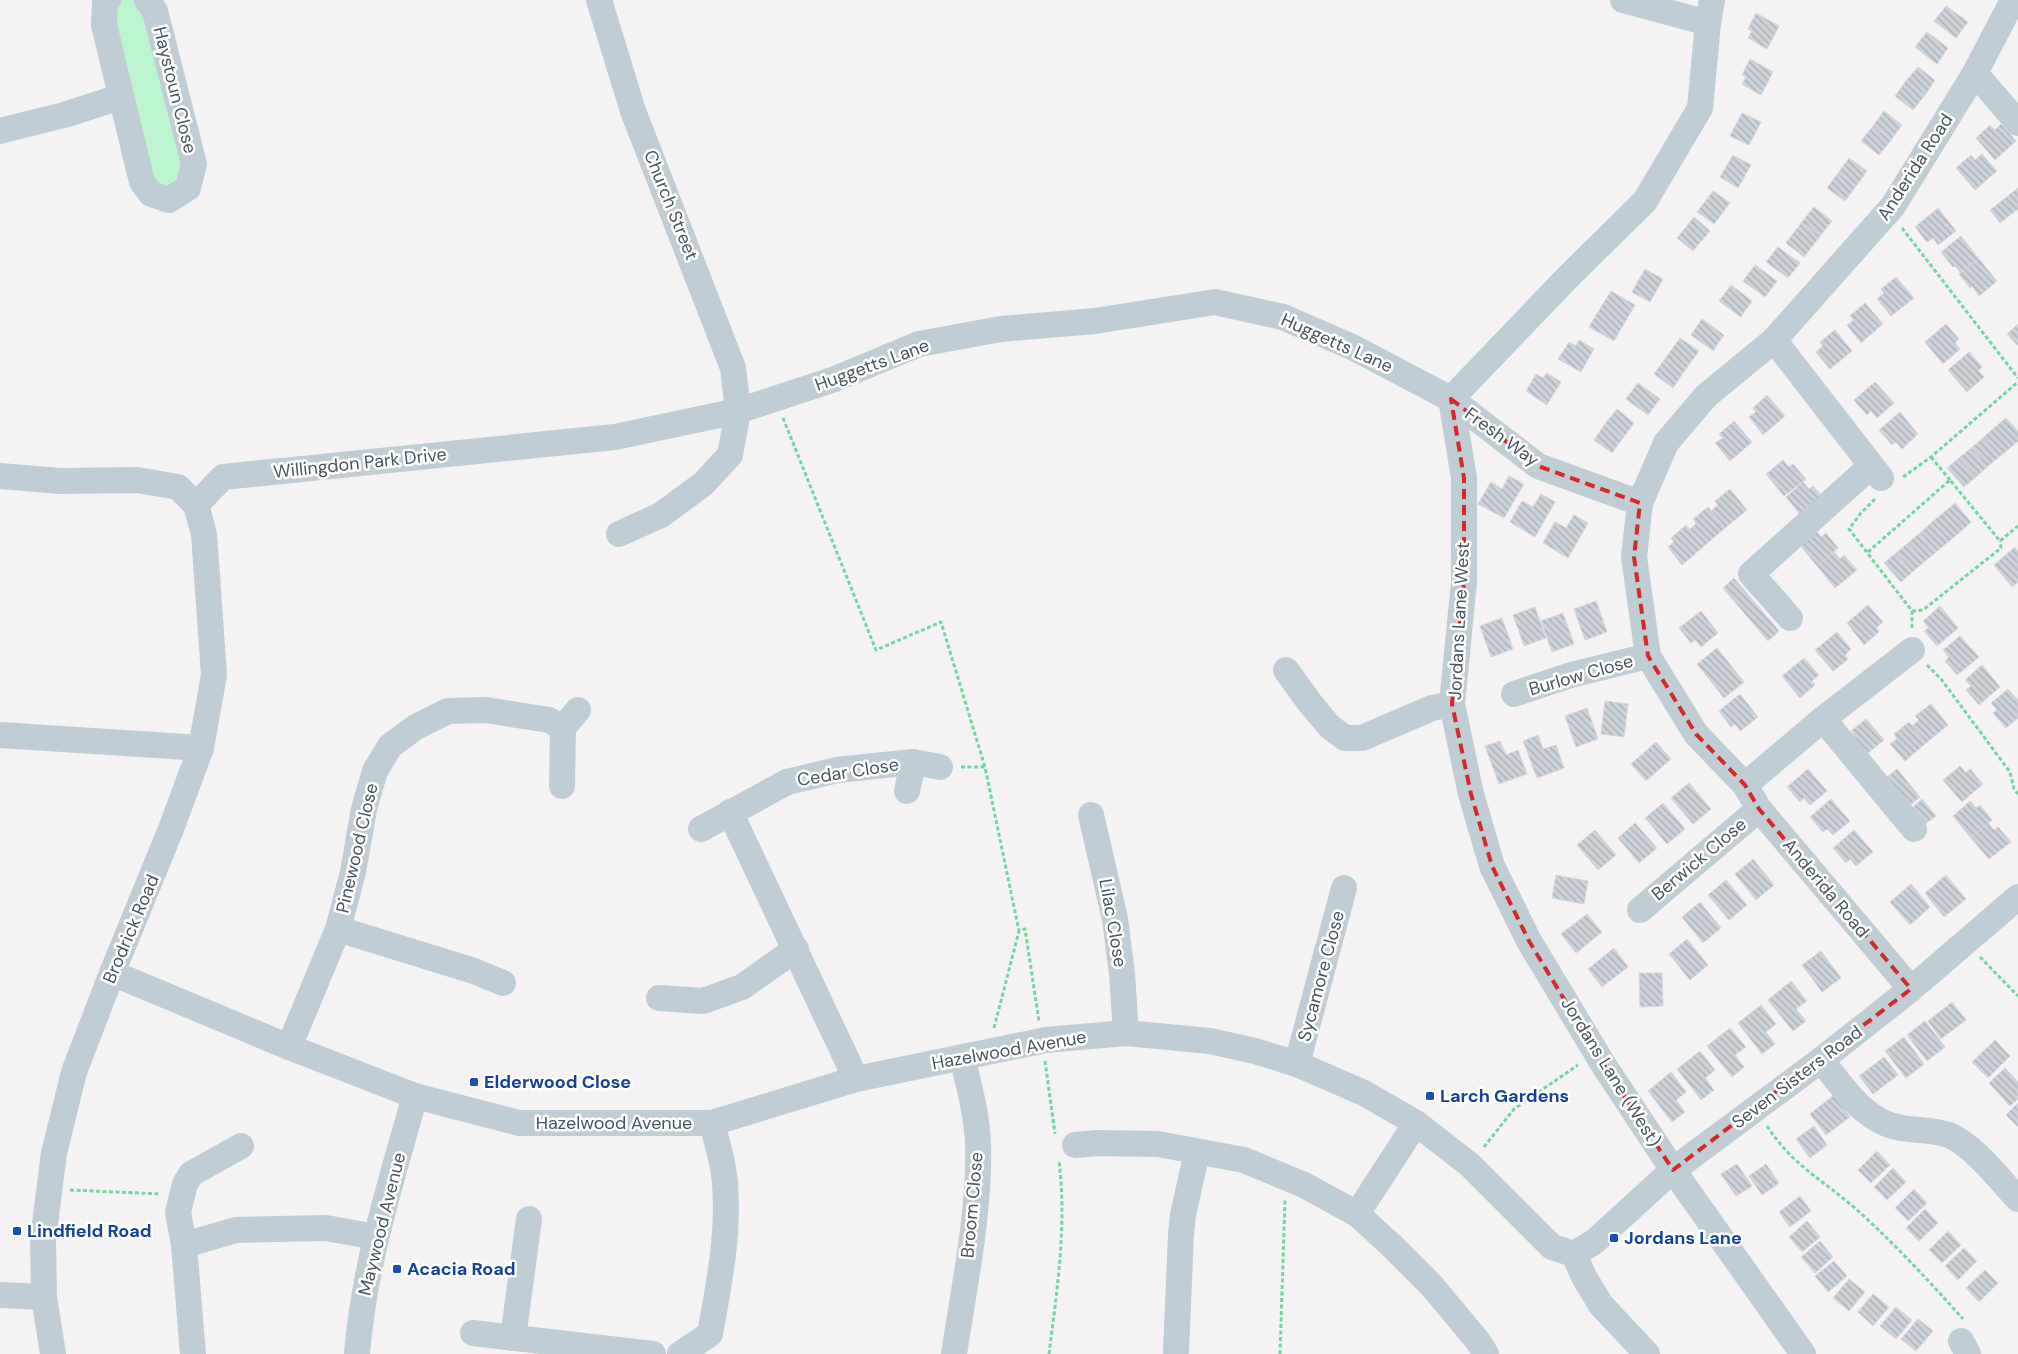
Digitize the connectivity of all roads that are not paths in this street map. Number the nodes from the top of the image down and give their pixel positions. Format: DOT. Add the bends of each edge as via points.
graph roads {
  1 [pos="108,0"];
  2 [pos="147,0"];
  3 [pos="600,0"];
  4 [pos="1623,0"];
  5 [pos="2013,0"];
  6 [pos="1710,11"];
  7 [pos="1975,73"];
  8 [pos="120,97"];
  9 [pos="2018,123"];
  10 [pos="0,131"];
  11 [pos="1774,340"];
  12 [pos="1451,399"];
  13 [pos="738,411"];
  14 [pos="0,476"];
  15 [pos="1640,503"];
  16 [pos="196,506"];
  17 [pos="619,534"];
  18 [pos="1790,618"];
  19 [pos="1912,650"];
  20 [pos="1648,656"];
  21 [pos="1286,670"];
  22 [pos="1514,694"];
  23 [pos="1452,704"];
  24 [pos="1823,719"];
  25 [pos="0,735"];
  26 [pos="201,748"];
  27 [pos="913,762"];
  28 [pos="940,767"];
  29 [pos="1745,785"];
  30 [pos="562,786"];
  31 [pos="907,791"];
  32 [pos="1759,809"];
  33 [pos="730,812"];
  34 [pos="1091,815"];
  35 [pos="701,829"];
  36 [pos="1914,829"];
  37 [pos="1344,888"];
  38 [pos="2018,897"];
  39 [pos="1640,910"];
  40 [pos="338,929"];
  41 [pos="796,949"];
  42 [pos="112,973"];
  43 [pos="1549,974"];
  44 [pos="503,983"];
  45 [pos="1911,989"];
  46 [pos="659,998"];
  47 [pos="1126,1033"];
  48 [pos="289,1047"];
  49 [pos="962,1057"];
  50 [pos="1821,1060"];
  51 [pos="1297,1064"];
  52 [pos="856,1079"];
  53 [pos="415,1096"];
  54 [pos="712,1123"];
  55 [pos="1416,1123"];
  56 [pos="240,1146"];
  57 [pos="1063,1147"];
  58 [pos="1197,1152"];
  59 [pos="1673,1170"];
  60 [pos="2018,1199"];
  61 [pos="1357,1214"];
  62 [pos="529,1220"];
  63 [pos="376,1237"];
  64 [pos="184,1245"];
  65 [pos="1574,1254"];
  66 [pos="0,1295"];
  67 [pos="44,1297"];
  68 [pos="473,1333"];
  69 [pos="513,1338"];
  70 [pos="1474,1349"];
  71 [pos="1176,1351"];
  72 [pos="54,1354"];
  73 [pos="193,1354"];
  74 [pos="356,1354"];
  75 [pos="653,1354"];
  76 [pos="680,1354"];
  77 [pos="954,1354"];
  78 [pos="1647,1354"];
  79 [pos="1803,1354"];
  1 -- 8 [label="street, Haystoun Close" via="105,2 104,25"];
  2 -- 8 [label="street, Haystoun Close" via="155,11 194,164 188,188 169,200 151,194 142,182"];
  3 -- 13 [label="street, Church Street" via="633,111 733,368"];
  4 -- 6 [label="street"];
  5 -- 7 [label="street, Anderida Road"];
  6 -- 12 [label="street" via="1700,108 1645,201"];
  7 -- 9 [label="street"];
  7 -- 11 [label="street, Anderida Road" via="1894,206"];
  8 -- 10 [label="street"];
  11 -- 15 [label="street, Anderida Road" via="1706,396 1666,443"];
  11 -- 18 [label="street" via="1882,480 1751,574"];
  12 -- 13 [label="street, Huggetts Lane" via="1352,347 1284,317 1215,302 1095,321 1001,329 919,344 835,379"];
  12 -- 15 [label="street, Fresh Way" via="1538,466"];
  12 -- 23 [label="street, Jordans Lane West" via="1464,478 1464,582"];
  13 -- 16 [label="street, Willingdon Park Drive" via="615,438 223,477"];
  13 -- 17 [label="street, Church Street" via="730,454 703,484 661,515"];
  14 -- 16 [label="street" via="60,481 137,480 178,487"];
  15 -- 20 [label="street, Anderida Road" via="1634,557"];
  16 -- 26 [label="street, Brodrick Road" via="204,534 214,675"];
  19 -- 24 [label="street"];
  20 -- 22 [label="street, Burlow Close" via="1571,675"];
  20 -- 29 [label="street, Anderida Road" via="1696,734"];
  21 -- 23 [label="street" via="1330,727 1345,738 1362,738 1432,708"];
  23 -- 43 [label="street, Jordans Lane West" via="1471,794 1492,866"];
  24 -- 29 [label="street"];
  24 -- 36 [label="street"];
  25 -- 26 [label="street"];
  26 -- 42 [label="street, Brodrick Road"];
  27 -- 28 [label="street, Cedar Close"];
  27 -- 31 [label="street, Cedar Close"];
  27 -- 33 [label="street, Cedar Close" via="838,770 787,782"];
  29 -- 32 [label="street, Anderida Road"];
  30 -- 40 [label="street, Pinewood Close" via="570,719 549,720 486,710 448,711 416,727 390,746 375,771 364,809 354,872"];
  32 -- 39 [label="street, Berwick Close"];
  32 -- 45 [label="street, Anderida Road"];
  33 -- 35 [label="street, Cedar Close"];
  33 -- 41 [label="street"];
  34 -- 47 [label="street, Lilac Close" via="1114,919"];
  37 -- 51 [label="street, Sycamore Close"];
  38 -- 45 [label="street, Seven Sisters Road"];
  40 -- 44 [label="street, Pinewood Close" via="479,962"];
  40 -- 48 [label="street, Pinewood Close"];
  41 -- 46 [label="street" via="742,987 704,1001"];
  41 -- 52 [label="street"];
  42 -- 48 [label="street, Hazelwood Avenue"];
  42 -- 67 [label="street, Brodrick Road" via="74,1072 54,1153 43,1238"];
  43 -- 59 [label="street, Jordans Lane (West)" via="1596,1053"];
  45 -- 50 [label="street, Seven Sisters Road"];
  47 -- 49 [label="street, Hazelwood Avenue" via="1042,1040"];
  47 -- 51 [label="street, Hazelwood Avenue" via="1210,1041"];
  48 -- 53 [label="street, Hazelwood Avenue"];
  49 -- 52 [label="street, Hazelwood Avenue"];
  49 -- 77 [label="street, Broom Close" via="972,1094 978,1143 973,1216"];
  50 -- 59 [label="street, Seven Sisters Road"];
  50 -- 60 [label="street" via="1860,1108 1886,1124 1951,1136 1970,1149"];
  51 -- 55 [label="street, Hazelwood Avenue" via="1364,1094"];
  52 -- 54 [label="street, Hazelwood Avenue"];
  53 -- 54 [label="street, Hazelwood Avenue" via="518,1123"];
  53 -- 63 [label="street, Maywood Avenue"];
  54 -- 76 [label="street" via="725,1182 726,1232 719,1286 710,1334"];
  55 -- 61 [label="street"];
  55 -- 65 [label="street, Hazelwood Avenue" via="1470,1165 1552,1247"];
  56 -- 64 [label="street" via="191,1174 185,1184 178,1212"];
  57 -- 58 [label="street" via="1097,1143 1158,1144"];
  58 -- 61 [label="street" via="1244,1160 1286,1177"];
  58 -- 71 [label="street" via="1183,1215"];
  59 -- 65 [label="street, Seven Sisters Road" via="1594,1242"];
  59 -- 79 [label="street, Jordans Lane (West)"];
  61 -- 70 [label="street" via="1432,1286"];
  62 -- 69 [label="street"];
  63 -- 64 [label="street" via="326,1228 236,1230"];
  63 -- 74 [label="street, Maywood Avenue" via="360,1315"];
  64 -- 73 [label="street"];
  65 -- 78 [label="street" via="1601,1305"];
  66 -- 67 [label="street"];
  67 -- 72 [label="street, Brodrick Road"];
  68 -- 69 [label="street"];
  69 -- 75 [label="street"];
}
